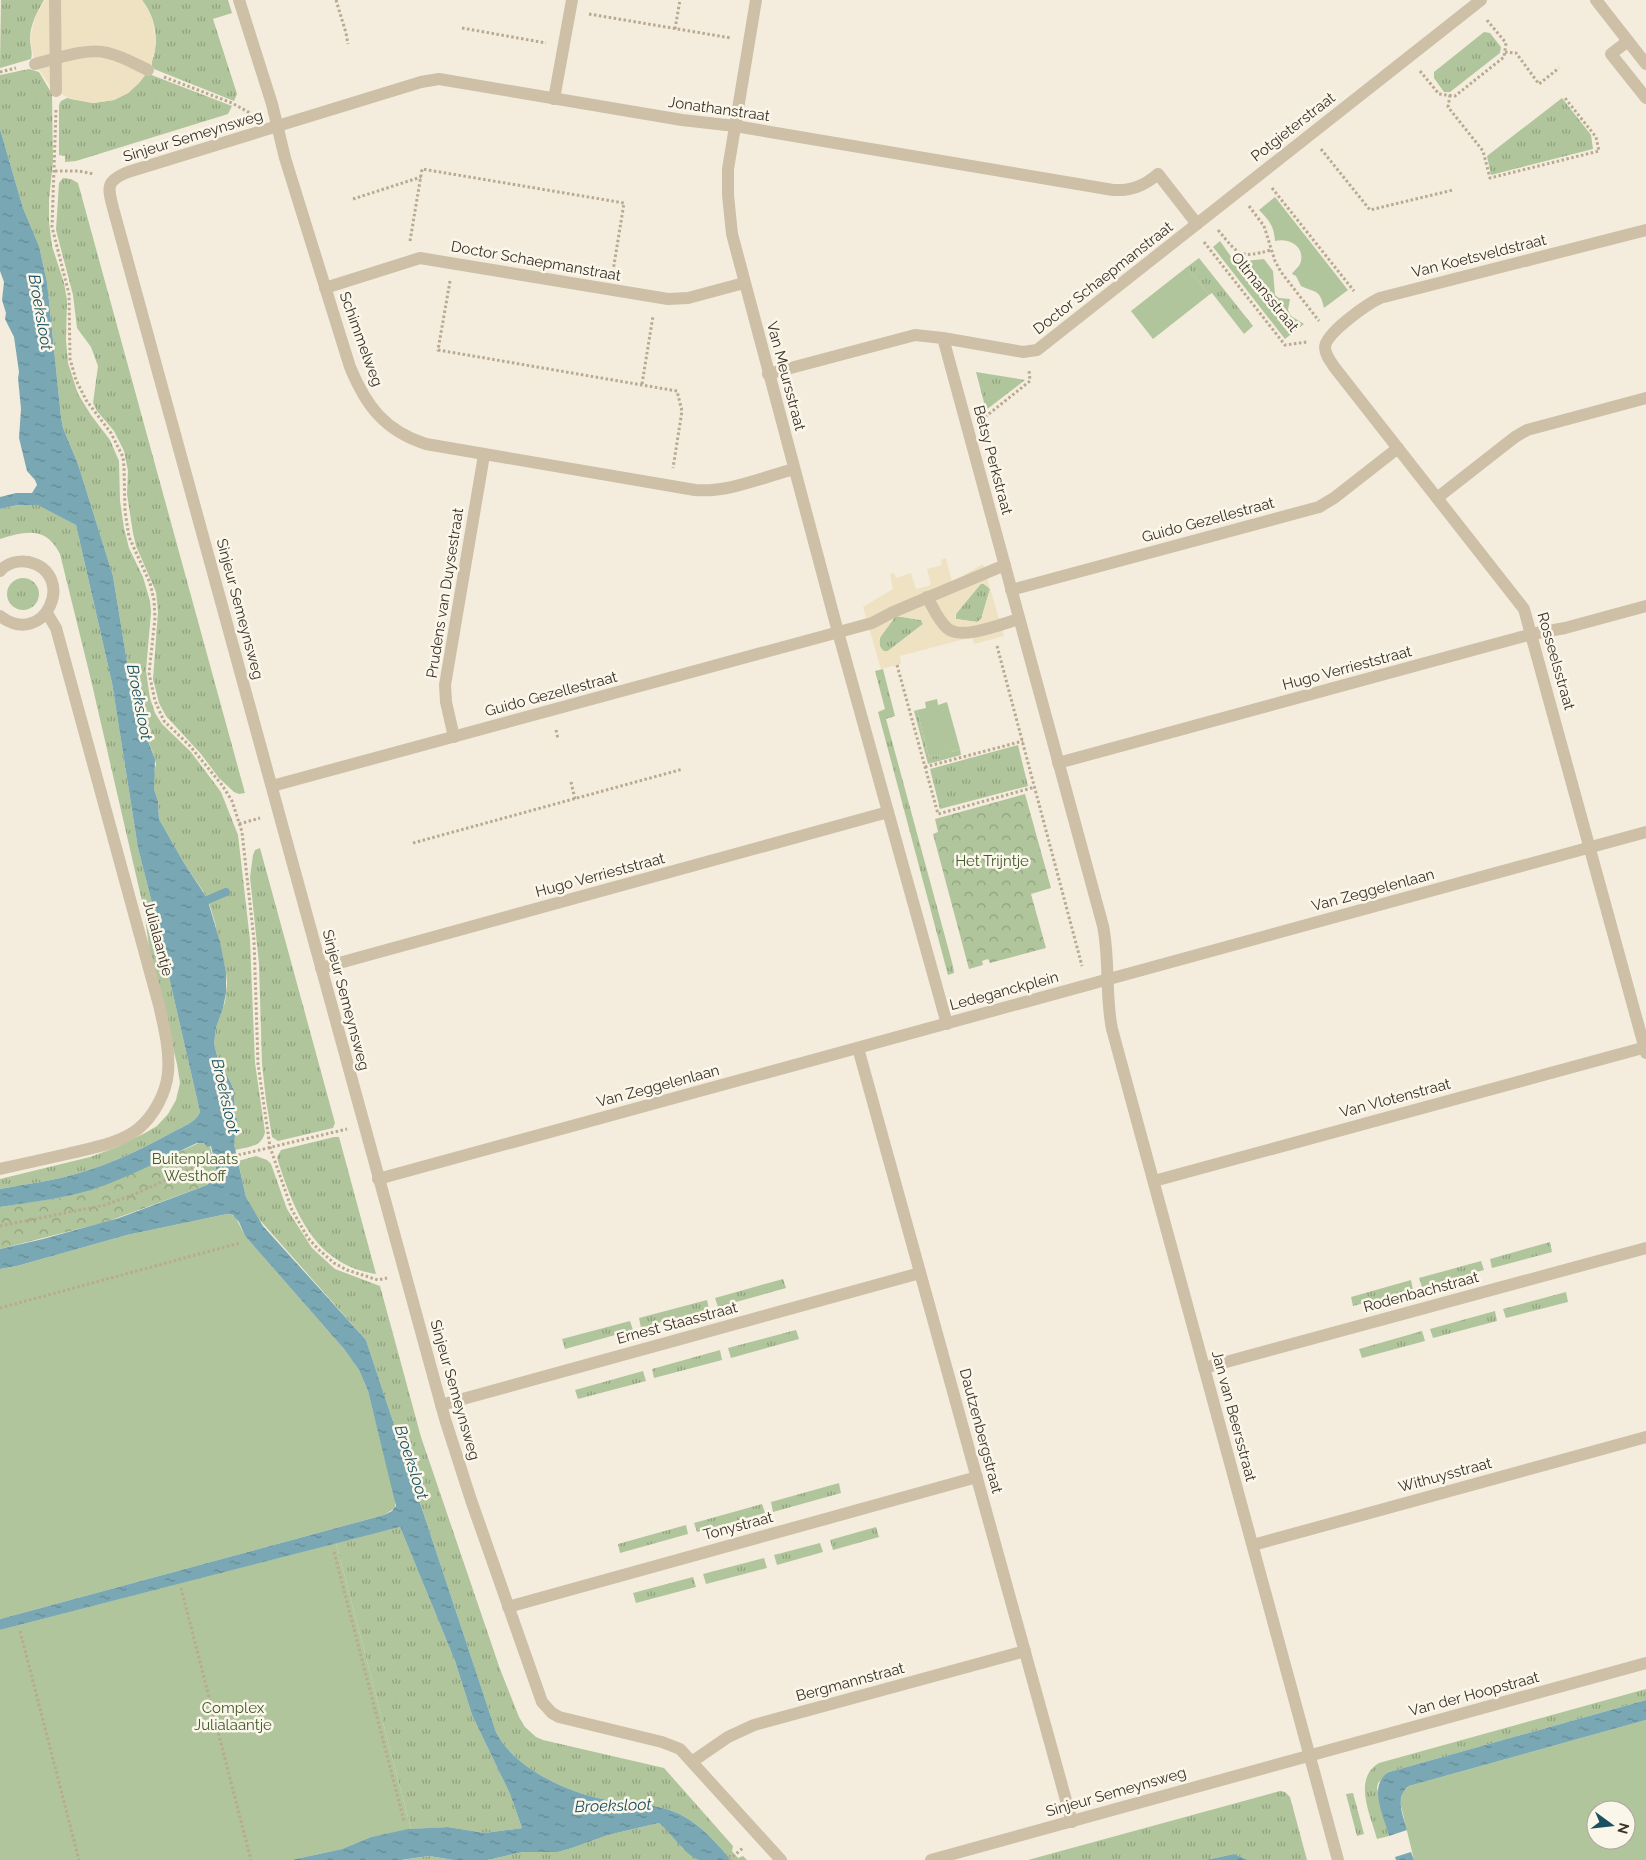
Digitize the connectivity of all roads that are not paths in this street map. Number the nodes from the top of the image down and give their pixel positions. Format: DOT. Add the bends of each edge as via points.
graph roads {
  1 [pos="55,0"];
  2 [pos="239,0"];
  3 [pos="572,0"];
  4 [pos="756,0"];
  5 [pos="1596,0"];
  6 [pos="1478,2"];
  7 [pos="1628,41"];
  8 [pos="55,59"];
  9 [pos="35,64"];
  10 [pos="1646,64"];
  11 [pos="148,70"];
  12 [pos="56,91"];
  13 [pos="1646,98"];
  14 [pos="554,99"];
  15 [pos="735,126"];
  16 [pos="277,128"];
  17 [pos="1199,223"];
  18 [pos="1646,230"];
  19 [pos="744,283"];
  20 [pos="325,288"];
  21 [pos="1329,337"];
  22 [pos="942,338"];
  23 [pos="768,374"];
  24 [pos="1646,398"];
  25 [pos="1398,448"];
  26 [pos="484,455"];
  27 [pos="794,469"];
  28 [pos="1437,498"];
  29 [pos="1005,565"];
  30 [pos="0,570"];
  31 [pos="1011,590"];
  32 [pos="927,598"];
  33 [pos="1646,606"];
  34 [pos="47,613"];
  35 [pos="0,616"];
  36 [pos="1019,619"];
  37 [pos="838,632"];
  38 [pos="1532,634"];
  39 [pos="454,737"];
  40 [pos="1058,763"];
  41 [pos="272,786"];
  42 [pos="888,812"];
  43 [pos="1646,832"];
  44 [pos="1590,847"];
  45 [pos="321,968"];
  46 [pos="1108,980"];
  47 [pos="947,1024"];
  48 [pos="858,1048"];
  49 [pos="1645,1049"];
  50 [pos="0,1170"];
  51 [pos="378,1180"];
  52 [pos="1154,1182"];
  53 [pos="1646,1248"];
  54 [pos="920,1273"];
  55 [pos="1204,1368"];
  56 [pos="441,1405"];
  57 [pos="1646,1437"];
  58 [pos="977,1477"];
  59 [pos="1253,1544"];
  60 [pos="508,1607"];
  61 [pos="1025,1651"];
  62 [pos="1646,1663"];
  63 [pos="1310,1755"];
  64 [pos="692,1761"];
  65 [pos="1072,1822"];
  66 [pos="781,1860"];
  67 [pos="931,1860"];
  68 [pos="1338,1860"];
  1 -- 8 [label="street"];
  2 -- 16 [label="street, Schimmelweg"];
  3 -- 14 [label="street"];
  4 -- 15 [label="street, Van Meursstraat"];
  5 -- 7 [label="street"];
  6 -- 17 [label="street, Potgieterstraat"];
  7 -- 10 [label="street"];
  7 -- 13 [label="street" via="1611,54"];
  8 -- 9 [label="street"];
  8 -- 11 [label="street" via="101,52"];
  8 -- 12 [label="street"];
  14 -- 15 [label="street, Jonathanstraat"];
  14 -- 16 [label="street, Jonathanstraat" via="432,79"];
  15 -- 17 [label="street, Jonathanstraat" via="1113,190 1139,187 1158,174"];
  15 -- 19 [label="street, Van Meursstraat" via="728,169 728,204"];
  16 -- 20 [label="street, Schimmelweg"];
  16 -- 41 [label="street, Sinjeur Semeynsweg" via="128,172 110,182 113,208"];
  17 -- 22 [label="street, Doctor Schaepmanstraat" via="1034,351"];
  18 -- 21 [label="street, Van Koetsveldstraat" via="1386,296 1366,306"];
  19 -- 20 [label="street, Doctor Schaepmanstraat" via="688,298 668,299 420,258"];
  19 -- 23 [label="street, Van Meursstraat"];
  20 -- 26 [label="street, Schimmelweg" via="356,383 380,418 417,442"];
  21 -- 25 [label="street, Rosseelsstraat" via="1325,349 1329,360"];
  22 -- 23 [label="street, Doctor Schaepmanstraat" via="908,336"];
  22 -- 29 [label="street, Betsy Perkstraat"];
  23 -- 27 [label="street, Van Meursstraat"];
  24 -- 28 [label="street" via="1518,434"];
  25 -- 28 [label="street, Rosseelsstraat"];
  25 -- 31 [label="street, Guido Gezellestraat" via="1319,507"];
  26 -- 27 [label="street, Schimmelweg" via="702,490 724,488"];
  26 -- 39 [label="street, Prudens van Duysestraat" via="446,685 446,702"];
  27 -- 37 [label="street, Van Meursstraat"];
  28 -- 38 [label="street, Rosseelsstraat" via="1521,604"];
  29 -- 31 [label="street, Betsy Perkstraat"];
  29 -- 32 [label="street"];
  30 -- 34 [label="street" via="15,562 26,562 45,572 54,592"];
  31 -- 36 [label="street"];
  32 -- 36 [label="street" via="944,624 963,634 993,632"];
  32 -- 37 [label="street" via="872,623"];
  33 -- 38 [label="street, Hugo Verrieststraat"];
  34 -- 35 [label="street" via="39,620 18,625"];
  34 -- 50 [label="street, Julialaantje" via="56,628 159,1005 169,1059 168,1075 152,1115 126,1136 92,1148"];
  36 -- 40 [label="street"];
  37 -- 39 [label="street, Guido Gezellestraat"];
  37 -- 42 [label="street, Ledeganckplein"];
  38 -- 40 [label="street, Hugo Verrieststraat"];
  38 -- 44 [label="street, Rosseelsstraat"];
  39 -- 41 [label="street, Guido Gezellestraat"];
  40 -- 46 [label="street" via="1103,926 1108,952"];
  41 -- 45 [label="street, Sinjeur Semeynsweg"];
  42 -- 45 [label="street, Hugo Verrieststraat"];
  42 -- 47 [label="street, Ledeganckplein"];
  43 -- 44 [label="street, Van Zeggelenlaan"];
  44 -- 46 [label="street, Van Zeggelenlaan"];
  44 -- 49 [label="street, Rosseelsstraat"];
  45 -- 51 [label="street, Sinjeur Semeynsweg"];
  46 -- 47 [label="street, Ledeganckplein"];
  46 -- 52 [label="street, Jan van Beersstraat" via="1111,1022"];
  47 -- 48 [label="street, Van Zeggelenlaan"];
  48 -- 51 [label="street, Van Zeggelenlaan"];
  48 -- 54 [label="street, Dautzenbergstraat"];
  49 -- 52 [label="street, Van Vlotenstraat"];
  51 -- 56 [label="street, Sinjeur Semeynsweg"];
  52 -- 55 [label="street, Jan van Beersstraat"];
  53 -- 55 [label="street, Rodenbachstraat"];
  54 -- 56 [label="street, Ernest Staasstraat"];
  54 -- 58 [label="street, Dautzenbergstraat"];
  55 -- 59 [label="street, Jan van Beersstraat"];
  56 -- 60 [label="street, Sinjeur Semeynsweg"];
  57 -- 59 [label="street, Withuysstraat"];
  58 -- 60 [label="street, Tonystraat"];
  58 -- 61 [label="street, Dautzenbergstraat"];
  59 -- 63 [label="street, Jan van Beersstraat"];
  60 -- 64 [label="street, Sinjeur Semeynsweg" via="542,1702 552,1713 671,1745"];
  61 -- 64 [label="street, Bergmannstraat" via="754,1726 728,1737"];
  61 -- 65 [label="street, Dautzenbergstraat"];
  62 -- 63 [label="street, Van der Hoopstraat"];
  63 -- 65 [label="street, Sinjeur Semeynsweg"];
  63 -- 68 [label="street, Jan van Beersstraat"];
  64 -- 66 [label="street, Sinjeur Semeynsweg"];
  65 -- 67 [label="street, Sinjeur Semeynsweg"];
}
